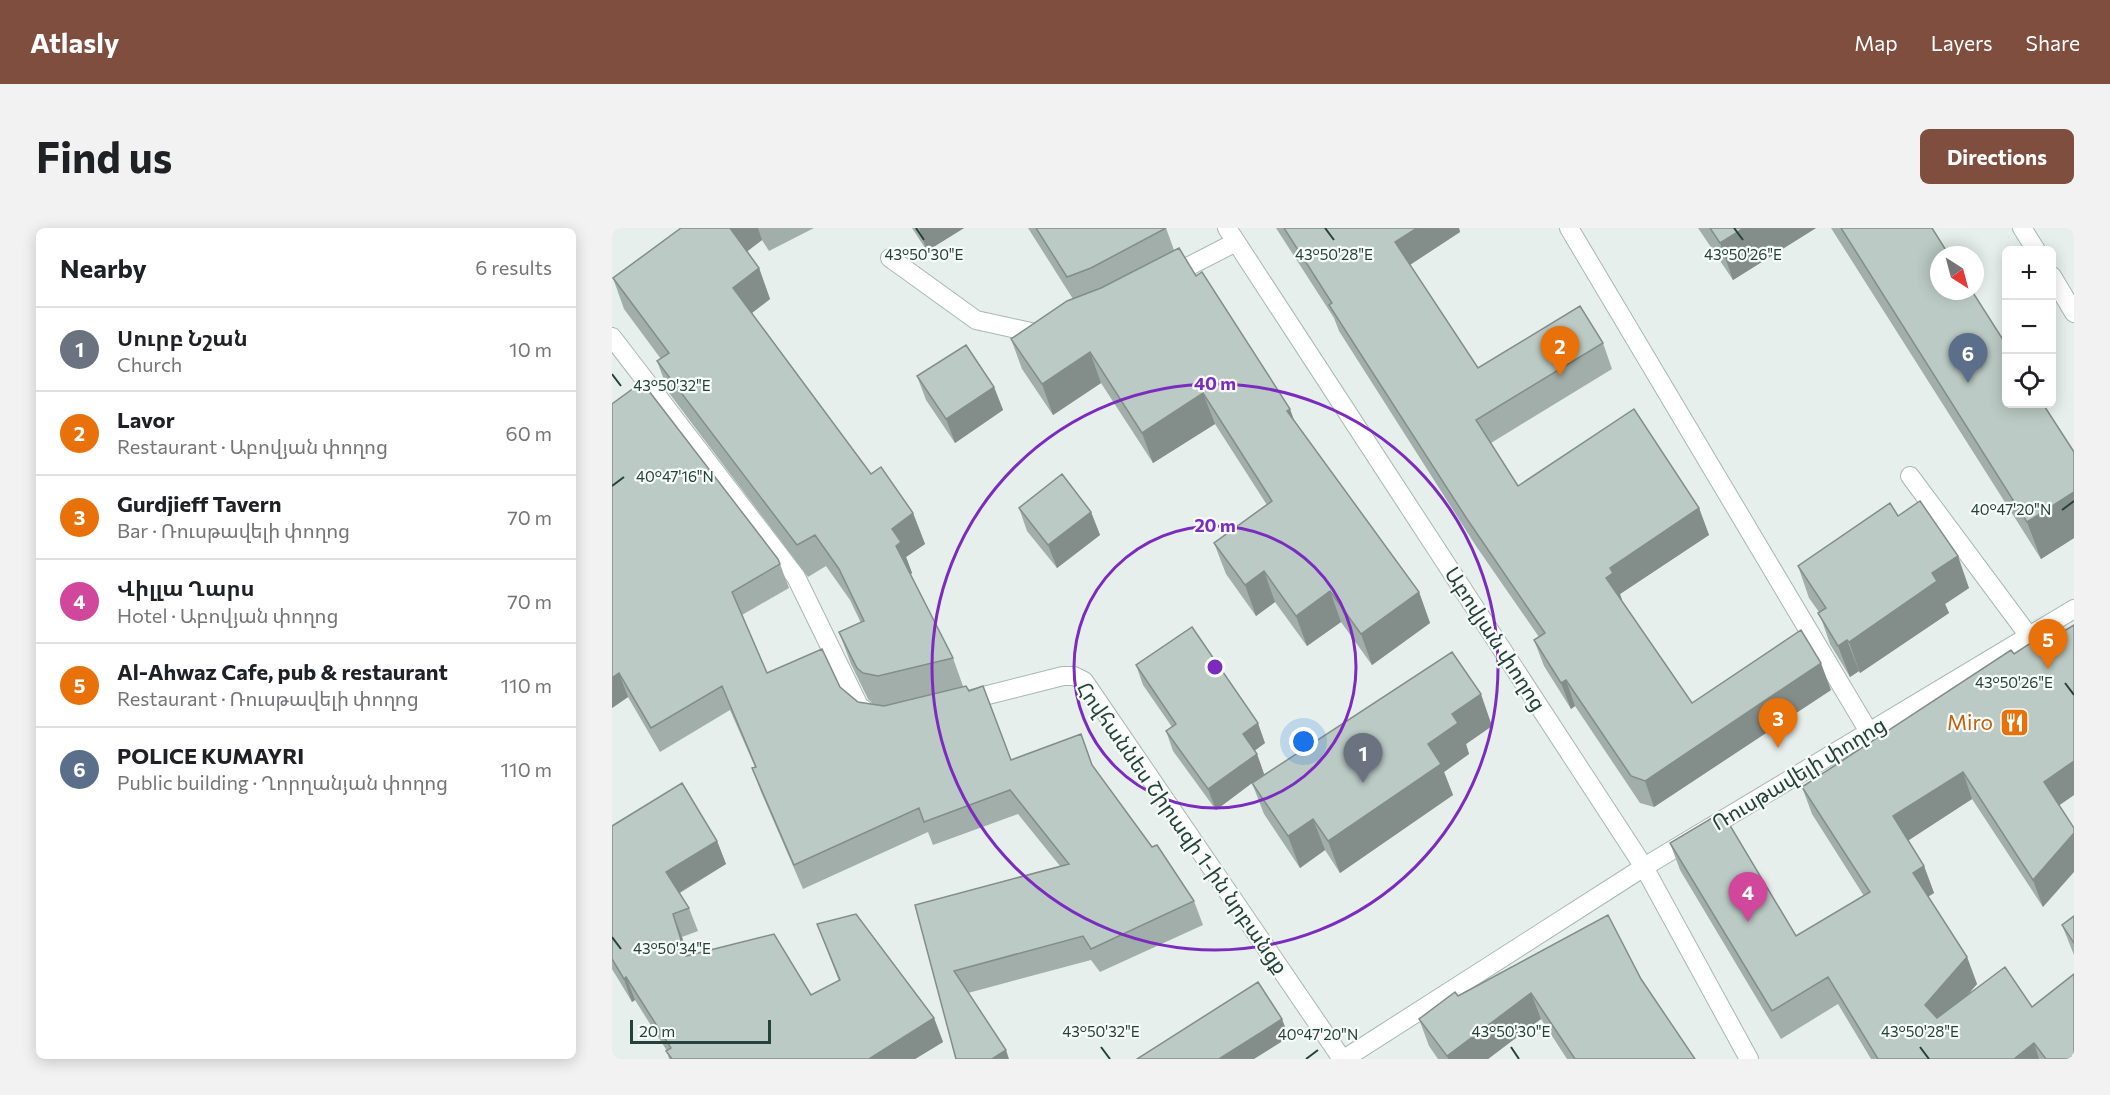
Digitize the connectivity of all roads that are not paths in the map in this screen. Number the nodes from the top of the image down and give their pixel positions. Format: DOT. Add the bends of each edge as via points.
graph roads {
  1 [pos="2022,228"];
  2 [pos="1576,231"];
  3 [pos="1231,235"];
  4 [pos="2033,246"];
  5 [pos="890,258"];
  6 [pos="1156,283"];
  7 [pos="2062,283"];
  8 [pos="2074,313"];
  9 [pos="1062,326"];
  10 [pos="612,337"];
  11 [pos="1910,476"];
  12 [pos="2074,609"];
  13 [pos="2029,636"];
  14 [pos="947,705"];
  15 [pos="890,719"];
  16 [pos="1869,732"];
  17 [pos="1644,867"];
  18 [pos="1343,1059"];
  19 [pos="1749,1059"];
  1 -- 4 [label="street"];
  2 -- 16 [label="street"];
  3 -- 6 [label="street"];
  3 -- 17 [label="street, Աբովյան փողոց"];
  5 -- 9 [label="street" via="976,320 1040,334"];
  7 -- 8 [label="street"];
  10 -- 15 [label="street" via="796,577 859,706 869,715"];
  11 -- 13 [label="street"];
  12 -- 13 [label="street, Ռուսթավելի փողոց"];
  13 -- 16 [label="street, Ռուսթավելի փողոց"];
  14 -- 18 [label="street, Հովհաննես Շիրազի 1-ին նրբանցք" via="1063,676 1084,681"];
  16 -- 17 [label="street, Ռուսթավելի փողոց"];
  17 -- 18 [label="street, Ռուսթավելի փողոց"];
  17 -- 19 [label="street, Աբովյան փողոց"];
}
